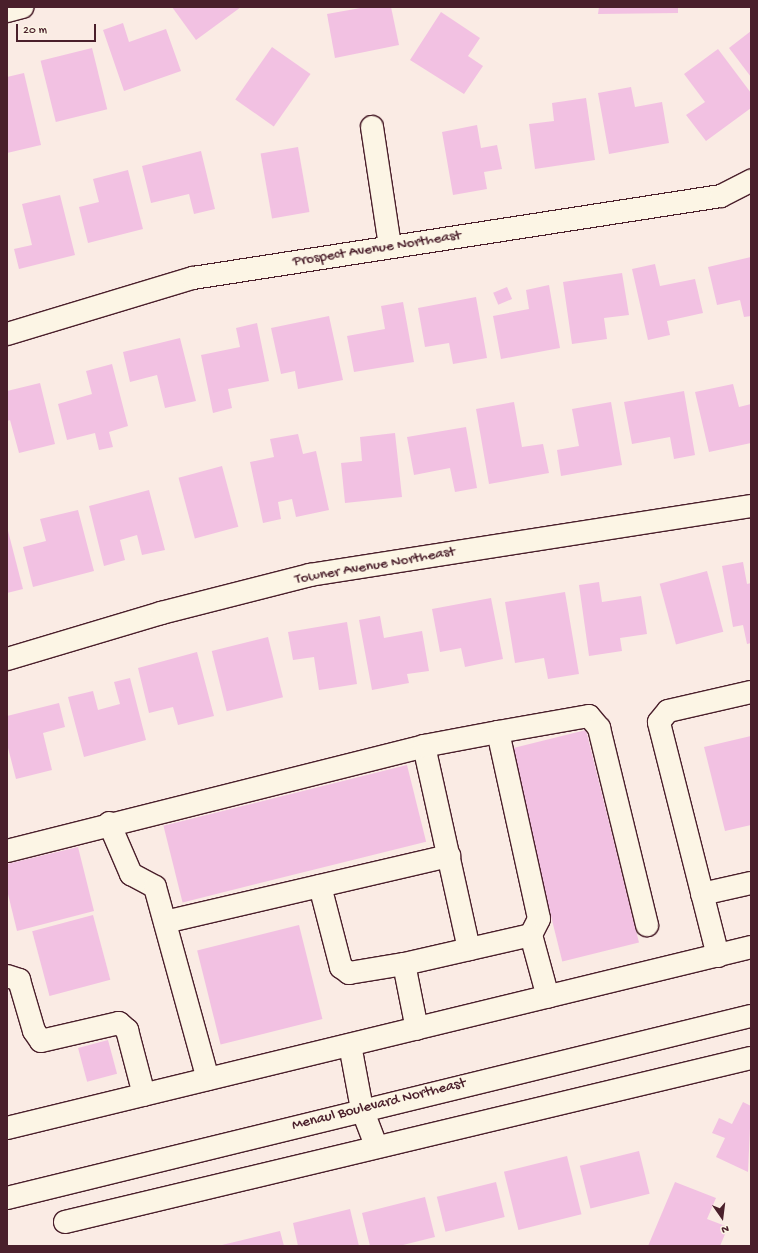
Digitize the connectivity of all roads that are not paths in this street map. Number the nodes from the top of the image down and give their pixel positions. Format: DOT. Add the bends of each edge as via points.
graph roads {
  1 [pos="22,7"];
  2 [pos="7,11"];
  3 [pos="372,127"];
  4 [pos="751,181"];
  5 [pos="390,246"];
  6 [pos="7,334"];
  7 [pos="751,506"];
  8 [pos="7,659"];
  9 [pos="751,692"];
  10 [pos="498,732"];
  11 [pos="424,746"];
  12 [pos="109,823"];
  13 [pos="7,851"];
  14 [pos="448,856"];
  15 [pos="751,883"];
  16 [pos="320,886"];
  17 [pos="702,894"];
  18 [pos="165,922"];
  19 [pos="647,925"];
  20 [pos="531,935"];
  21 [pos="751,947"];
  22 [pos="469,949"];
  23 [pos="718,956"];
  24 [pos="404,964"];
  25 [pos="7,976"];
  26 [pos="548,997"];
  27 [pos="751,1016"];
  28 [pos="417,1029"];
  29 [pos="350,1045"];
  30 [pos="751,1058"];
  31 [pos="208,1079"];
  32 [pos="144,1095"];
  33 [pos="362,1108"];
  34 [pos="7,1128"];
  35 [pos="376,1146"];
  36 [pos="7,1198"];
  37 [pos="65,1222"];
  1 -- 2 [label="street"];
  3 -- 5 [label="street"];
  4 -- 5 [label="street, Prospect Avenue Northeast" via="721,196"];
  5 -- 6 [label="street, Prospect Avenue Northeast" via="193,278"];
  7 -- 8 [label="street, Towner Avenue Northeast" via="310,575 161,613"];
  9 -- 17 [label="street" via="668,711 659,722"];
  10 -- 11 [label="street"];
  10 -- 19 [label="street" via="589,716 599,728"];
  10 -- 20 [label="street" via="539,919"];
  11 -- 12 [label="street"];
  11 -- 14 [label="street"];
  12 -- 13 [label="street"];
  12 -- 18 [label="street" via="131,874 155,887"];
  14 -- 16 [label="street"];
  14 -- 22 [label="street"];
  15 -- 17 [label="street"];
  16 -- 18 [label="street"];
  16 -- 24 [label="street" via="341,967 349,973"];
  17 -- 23 [label="street"];
  18 -- 31 [label="street"];
  20 -- 22 [label="street"];
  20 -- 26 [label="street"];
  21 -- 23 [label="street"];
  22 -- 24 [label="street"];
  23 -- 26 [label="street"];
  24 -- 28 [label="street"];
  25 -- 32 [label="street" via="19,980 34,1031 41,1041 119,1023 126,1030"];
  26 -- 28 [label="street"];
  27 -- 33 [label="street, Menaul Boulevard Northeast"];
  28 -- 29 [label="street"];
  29 -- 31 [label="street"];
  29 -- 33 [label="street"];
  30 -- 35 [label="street"];
  31 -- 32 [label="street"];
  32 -- 34 [label="street"];
  33 -- 35 [label="street"];
  33 -- 36 [label="street, Menaul Boulevard Northeast"];
  35 -- 37 [label="street"];
}
